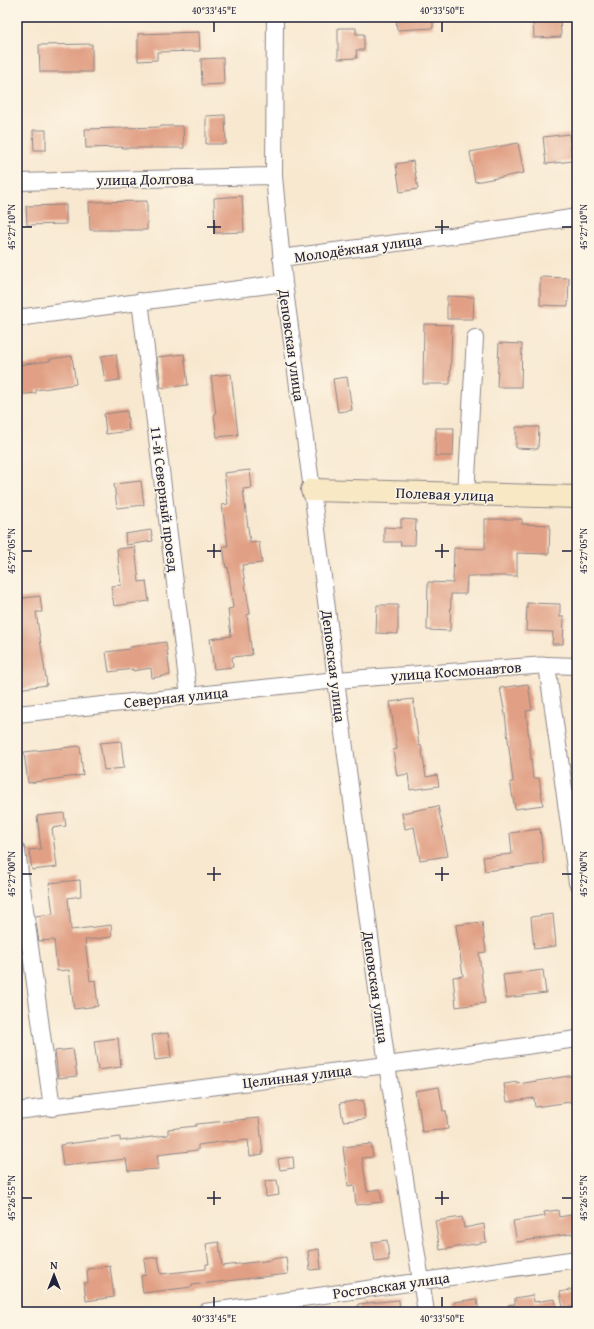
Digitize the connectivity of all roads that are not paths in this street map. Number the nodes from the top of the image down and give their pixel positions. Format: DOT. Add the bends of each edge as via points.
graph roads {
  1 [pos="275,17"];
  2 [pos="274,176"];
  3 [pos="17,182"];
  4 [pos="577,217"];
  5 [pos="281,258"];
  6 [pos="284,283"];
  7 [pos="140,302"];
  8 [pos="17,318"];
  9 [pos="475,338"];
  10 [pos="312,490"];
  11 [pos="466,495"];
  12 [pos="577,497"];
  13 [pos="547,665"];
  14 [pos="577,666"];
  15 [pos="336,680"];
  16 [pos="189,696"];
  17 [pos="17,714"];
  18 [pos="17,851"];
  19 [pos="577,883"];
  20 [pos="577,1039"];
  21 [pos="387,1065"];
  22 [pos="52,1108"];
  23 [pos="17,1111"];
  24 [pos="577,1259"];
  25 [pos="422,1281"];
  26 [pos="205,1312"];
  27 [pos="426,1312"];
  1 -- 2 [label="street, Деповская улица"];
  2 -- 3 [label="street, улица Долгова"];
  2 -- 5 [label="street, Деповская улица"];
  4 -- 5 [label="street, Молодёжная улица"];
  5 -- 6 [label="street, Деповская улица"];
  6 -- 7 [label="street, Молодёжная улица"];
  6 -- 10 [label="street, Деповская улица"];
  7 -- 8 [label="street, Молодёжная улица"];
  7 -- 16 [label="street, 11-й Северный проезд"];
  9 -- 11 [label="street"];
  10 -- 11 [label="street, Полевая улица"];
  10 -- 15 [label="street, Деповская улица"];
  11 -- 12 [label="street, Полевая улица"];
  13 -- 14 [label="street, улица Космонавтов"];
  13 -- 15 [label="street, улица Космонавтов"];
  13 -- 19 [label="street"];
  15 -- 16 [label="street, Северная улица"];
  15 -- 21 [label="street, Деповская улица"];
  16 -- 17 [label="street, Северная улица"];
  18 -- 22 [label="street"];
  20 -- 21 [label="street, Целинная улица"];
  21 -- 22 [label="street, Целинная улица"];
  21 -- 25 [label="street, Деповская улица"];
  22 -- 23 [label="street, Целинная улица"];
  24 -- 25 [label="street, Ростовская улица"];
  25 -- 26 [label="street, Ростовская улица"];
  25 -- 27 [label="street, Деповская улица"];
}
